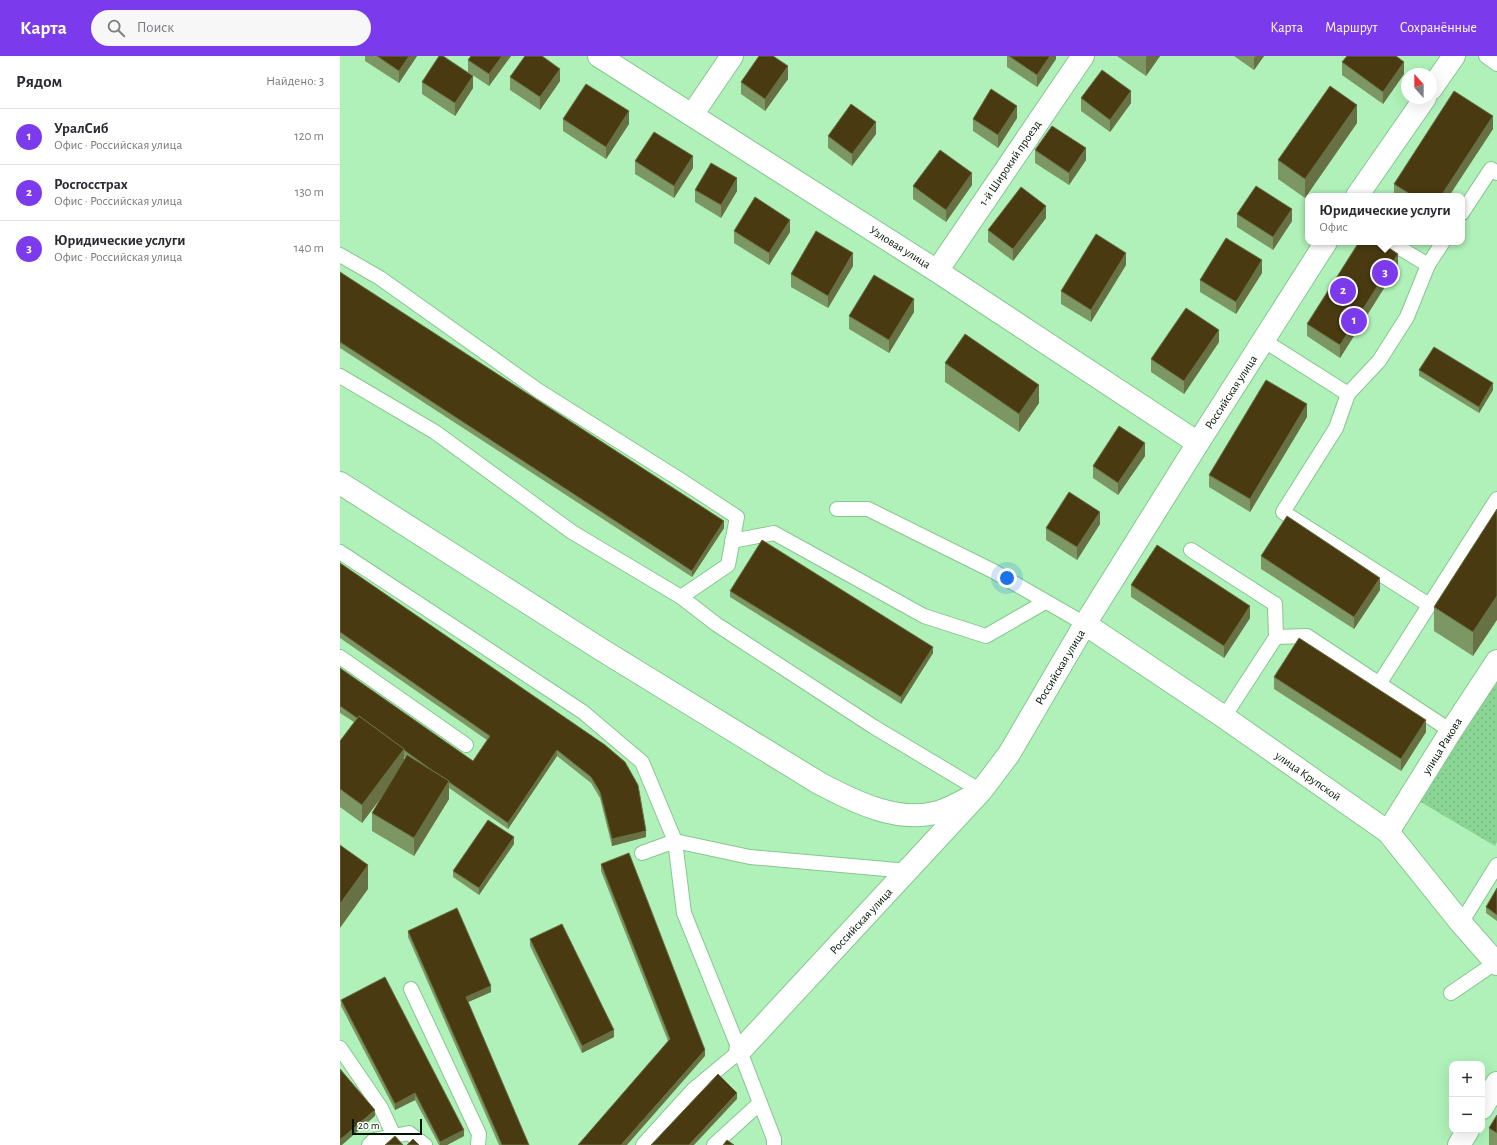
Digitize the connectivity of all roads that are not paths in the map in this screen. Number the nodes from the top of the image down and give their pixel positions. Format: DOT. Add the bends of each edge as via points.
graph roads {
  1 [pos="599,56"];
  2 [pos="732,56"];
  3 [pos="1083,56"];
  4 [pos="1454,56"];
  5 [pos="1486,56"];
  6 [pos="1497,64"];
  7 [pos="1437,80"];
  8 [pos="1421,104"];
  9 [pos="692,115"];
  10 [pos="1495,167"];
  11 [pos="1359,193"];
  12 [pos="1465,209"];
  13 [pos="1324,245"];
  14 [pos="1395,245"];
  15 [pos="1441,245"];
  16 [pos="340,254"];
  17 [pos="1428,265"];
  18 [pos="937,271"];
  19 [pos="1263,340"];
  20 [pos="340,376"];
  21 [pos="1348,394"];
  22 [pos="1198,443"];
  23 [pos="340,483"];
  24 [pos="1497,499"];
  25 [pos="837,509"];
  26 [pos="732,541"];
  27 [pos="1191,550"];
  28 [pos="340,552"];
  29 [pos="681,597"];
  30 [pos="1045,602"];
  31 [pos="1429,605"];
  32 [pos="1086,624"];
  33 [pos="1276,637"];
  34 [pos="340,657"];
  35 [pos="1497,661"];
  36 [pos="1379,684"];
  37 [pos="1224,717"];
  38 [pos="1451,732"];
  39 [pos="466,745"];
  40 [pos="981,792"];
  41 [pos="1388,832"];
  42 [pos="675,841"];
  43 [pos="642,853"];
  44 [pos="1497,865"];
  45 [pos="908,871"];
  46 [pos="1461,923"];
  47 [pos="1496,963"];
  48 [pos="411,989"];
  49 [pos="1451,993"];
  50 [pos="740,1051"];
  51 [pos="341,1053"];
  52 [pos="1497,1083"];
  53 [pos="760,1103"];
  54 [pos="1485,1103"];
  55 [pos="1466,1133"];
  56 [pos="394,1136"];
  57 [pos="369,1145"];
  58 [pos="425,1145"];
  59 [pos="478,1145"];
  60 [pos="643,1145"];
  61 [pos="714,1145"];
  62 [pos="774,1145"];
  63 [pos="1459,1145"];
  1 -- 9 [label="street, Узловая улица"];
  2 -- 9 [label="street"];
  3 -- 18 [label="street, 1-й Широкий проезд"];
  4 -- 7 [label="street"];
  5 -- 6 [label="lane"];
  8 -- 11 [label="street"];
  9 -- 18 [label="street, Узловая улица"];
  10 -- 12 [label="lane"];
  13 -- 19 [label="street, Российская улица"];
  14 -- 17 [label="lane"];
  15 -- 17 [label="lane"];
  16 -- 26 [label="lane" via="380,278 539,392 736,517"];
  17 -- 21 [label="lane" via="1408,316 1379,361"];
  18 -- 22 [label="street, Узловая улица"];
  19 -- 21 [label="lane"];
  19 -- 22 [label="street, Российская улица"];
  20 -- 29 [label="lane" via="435,432 572,532"];
  21 -- 31 [label="lane" via="1336,428 1283,512"];
  22 -- 32 [label="street, Российская улица"];
  23 -- 40 [label="street" via="602,650 819,783 853,801 886,812 914,815 938,812"];
  24 -- 31 [label="lane"];
  25 -- 30 [label="lane" via="868,509 993,571"];
  26 -- 29 [label="lane" via="728,565"];
  26 -- 30 [label="lane" via="774,533 924,616 986,636"];
  27 -- 33 [label="lane" via="1275,604"];
  28 -- 42 [label="lane" via="583,712 642,762"];
  29 -- 40 [label="lane" via="716,624 874,728"];
  30 -- 32 [label="lane"];
  31 -- 36 [label="lane"];
  32 -- 37 [label="street, улица Крупской"];
  32 -- 40 [label="street, Российская улица" via="1009,754"];
  33 -- 36 [label="lane" via="1307,636"];
  33 -- 37 [label="lane"];
  34 -- 39 [label="lane"];
  35 -- 38 [label="street, улица Ракова"];
  36 -- 38 [label="lane"];
  37 -- 41 [label="street, улица Крупской"];
  38 -- 41 [label="street, улица Ракова"];
  40 -- 45 [label="street, Российская улица"];
  41 -- 46 [label="street, улица Крупской"];
  42 -- 43 [label="lane"];
  42 -- 45 [label="lane" via="750,857"];
  42 -- 50 [label="lane" via="684,913"];
  44 -- 46 [label="lane"];
  45 -- 50 [label="street, Российская улица"];
  46 -- 47 [label="street, улица Крупской"];
  47 -- 49 [label="lane"];
  48 -- 59 [label="lane" via="479,1134"];
  50 -- 53 [label="lane"];
  50 -- 60 [label="lane" via="693,1090"];
  51 -- 56 [label="lane" via="381,1108"];
  52 -- 54 [label="street"];
  53 -- 61 [label="lane"];
  53 -- 62 [label="lane"];
  55 -- 63 [label="street"];
  56 -- 57 [label="lane" via="374,1140"];
  56 -- 58 [label="lane" via="409,1132"];
}
